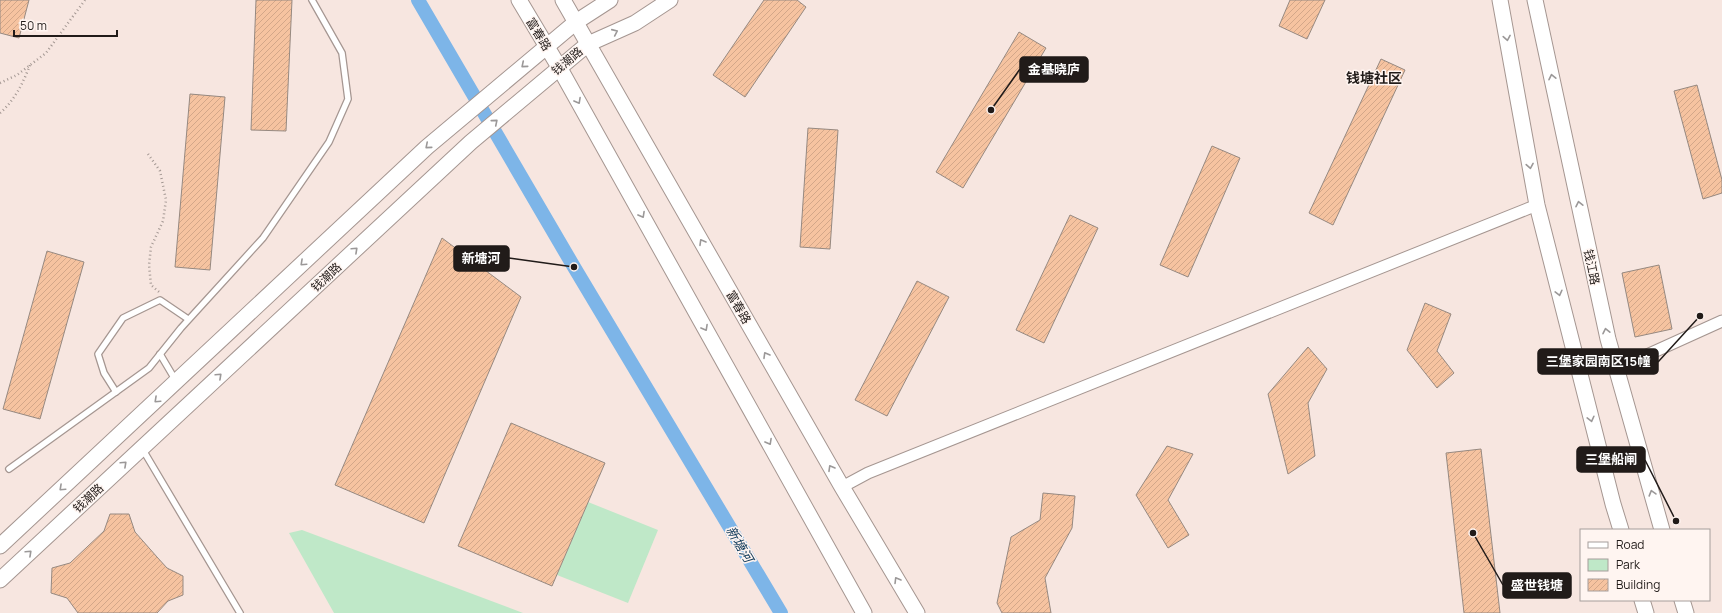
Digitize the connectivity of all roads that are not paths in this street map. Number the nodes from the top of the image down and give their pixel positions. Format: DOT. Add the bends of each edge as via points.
graph roads {
  1 [pos="312,0"];
  2 [pos="519,0"];
  3 [pos="563,0"];
  4 [pos="610,0"];
  5 [pos="670,0"];
  6 [pos="1500,0"];
  7 [pos="1536,0"];
  8 [pos="576,22"];
  9 [pos="588,44"];
  10 [pos="547,46"];
  11 [pos="559,67"];
  12 [pos="1537,205"];
  13 [pos="188,319"];
  14 [pos="1722,321"];
  15 [pos="160,354"];
  16 [pos="1616,369"];
  17 [pos="176,382"];
  18 [pos="116,392"];
  19 [pos="142,448"];
  20 [pos="9,469"];
  21 [pos="842,487"];
  22 [pos="1621,529"];
  23 [pos="1662,529"];
  24 [pos="0,546"];
  25 [pos="0,580"];
  26 [pos="1642,601"];
  27 [pos="1682,601"];
  28 [pos="240,613"];
  29 [pos="864,613"];
  30 [pos="918,613"];
  31 [pos="1646,613"];
  32 [pos="1686,613"];
  1 -- 13 [label="lane" via="342,54 348,99 329,142 264,238"];
  2 -- 10 [label="main road, 富春路"];
  3 -- 8 [label="main road, 富春路"];
  4 -- 8 [label="main road, 钱潮路"];
  9 -- 5 [label="main road, 钱潮路, one-way" via="635,23"];
  6 -- 12 [label="main road, one-way"];
  16 -- 7 [label="main road, 钱江路, one-way"];
  8 -- 9 [label="main road, 富春路"];
  8 -- 10 [label="main road, 钱潮路"];
  9 -- 11 [label="main road, 钱潮路"];
  21 -- 9 [label="main road, 富春路, one-way"];
  10 -- 11 [label="main road, 富春路"];
  10 -- 17 [label="main road, 钱潮路, one-way" via="427,146"];
  19 -- 11 [label="main road, 钱潮路, one-way" via="471,142"];
  11 -- 29 [label="main road, 富春路, one-way"];
  12 -- 21 [label="street" via="868,473"];
  12 -- 22 [label="main road, one-way"];
  13 -- 15 [label="lane"];
  13 -- 18 [label="lane" via="160,300 123,318 98,354 104,373"];
  14 -- 16 [label="street"];
  15 -- 17 [label="lane"];
  15 -- 18 [label="lane" via="149,368"];
  23 -- 16 [label="main road, 钱江路, one-way"];
  17 -- 24 [label="main road, 钱潮路, one-way"];
  18 -- 20 [label="lane"];
  25 -- 19 [label="main road, 钱潮路, one-way"];
  19 -- 28 [label="lane"];
  30 -- 21 [label="main road, 富春路, one-way"];
  26 -- 31 [label="main road"];
  27 -- 32 [label="main road"];
}
